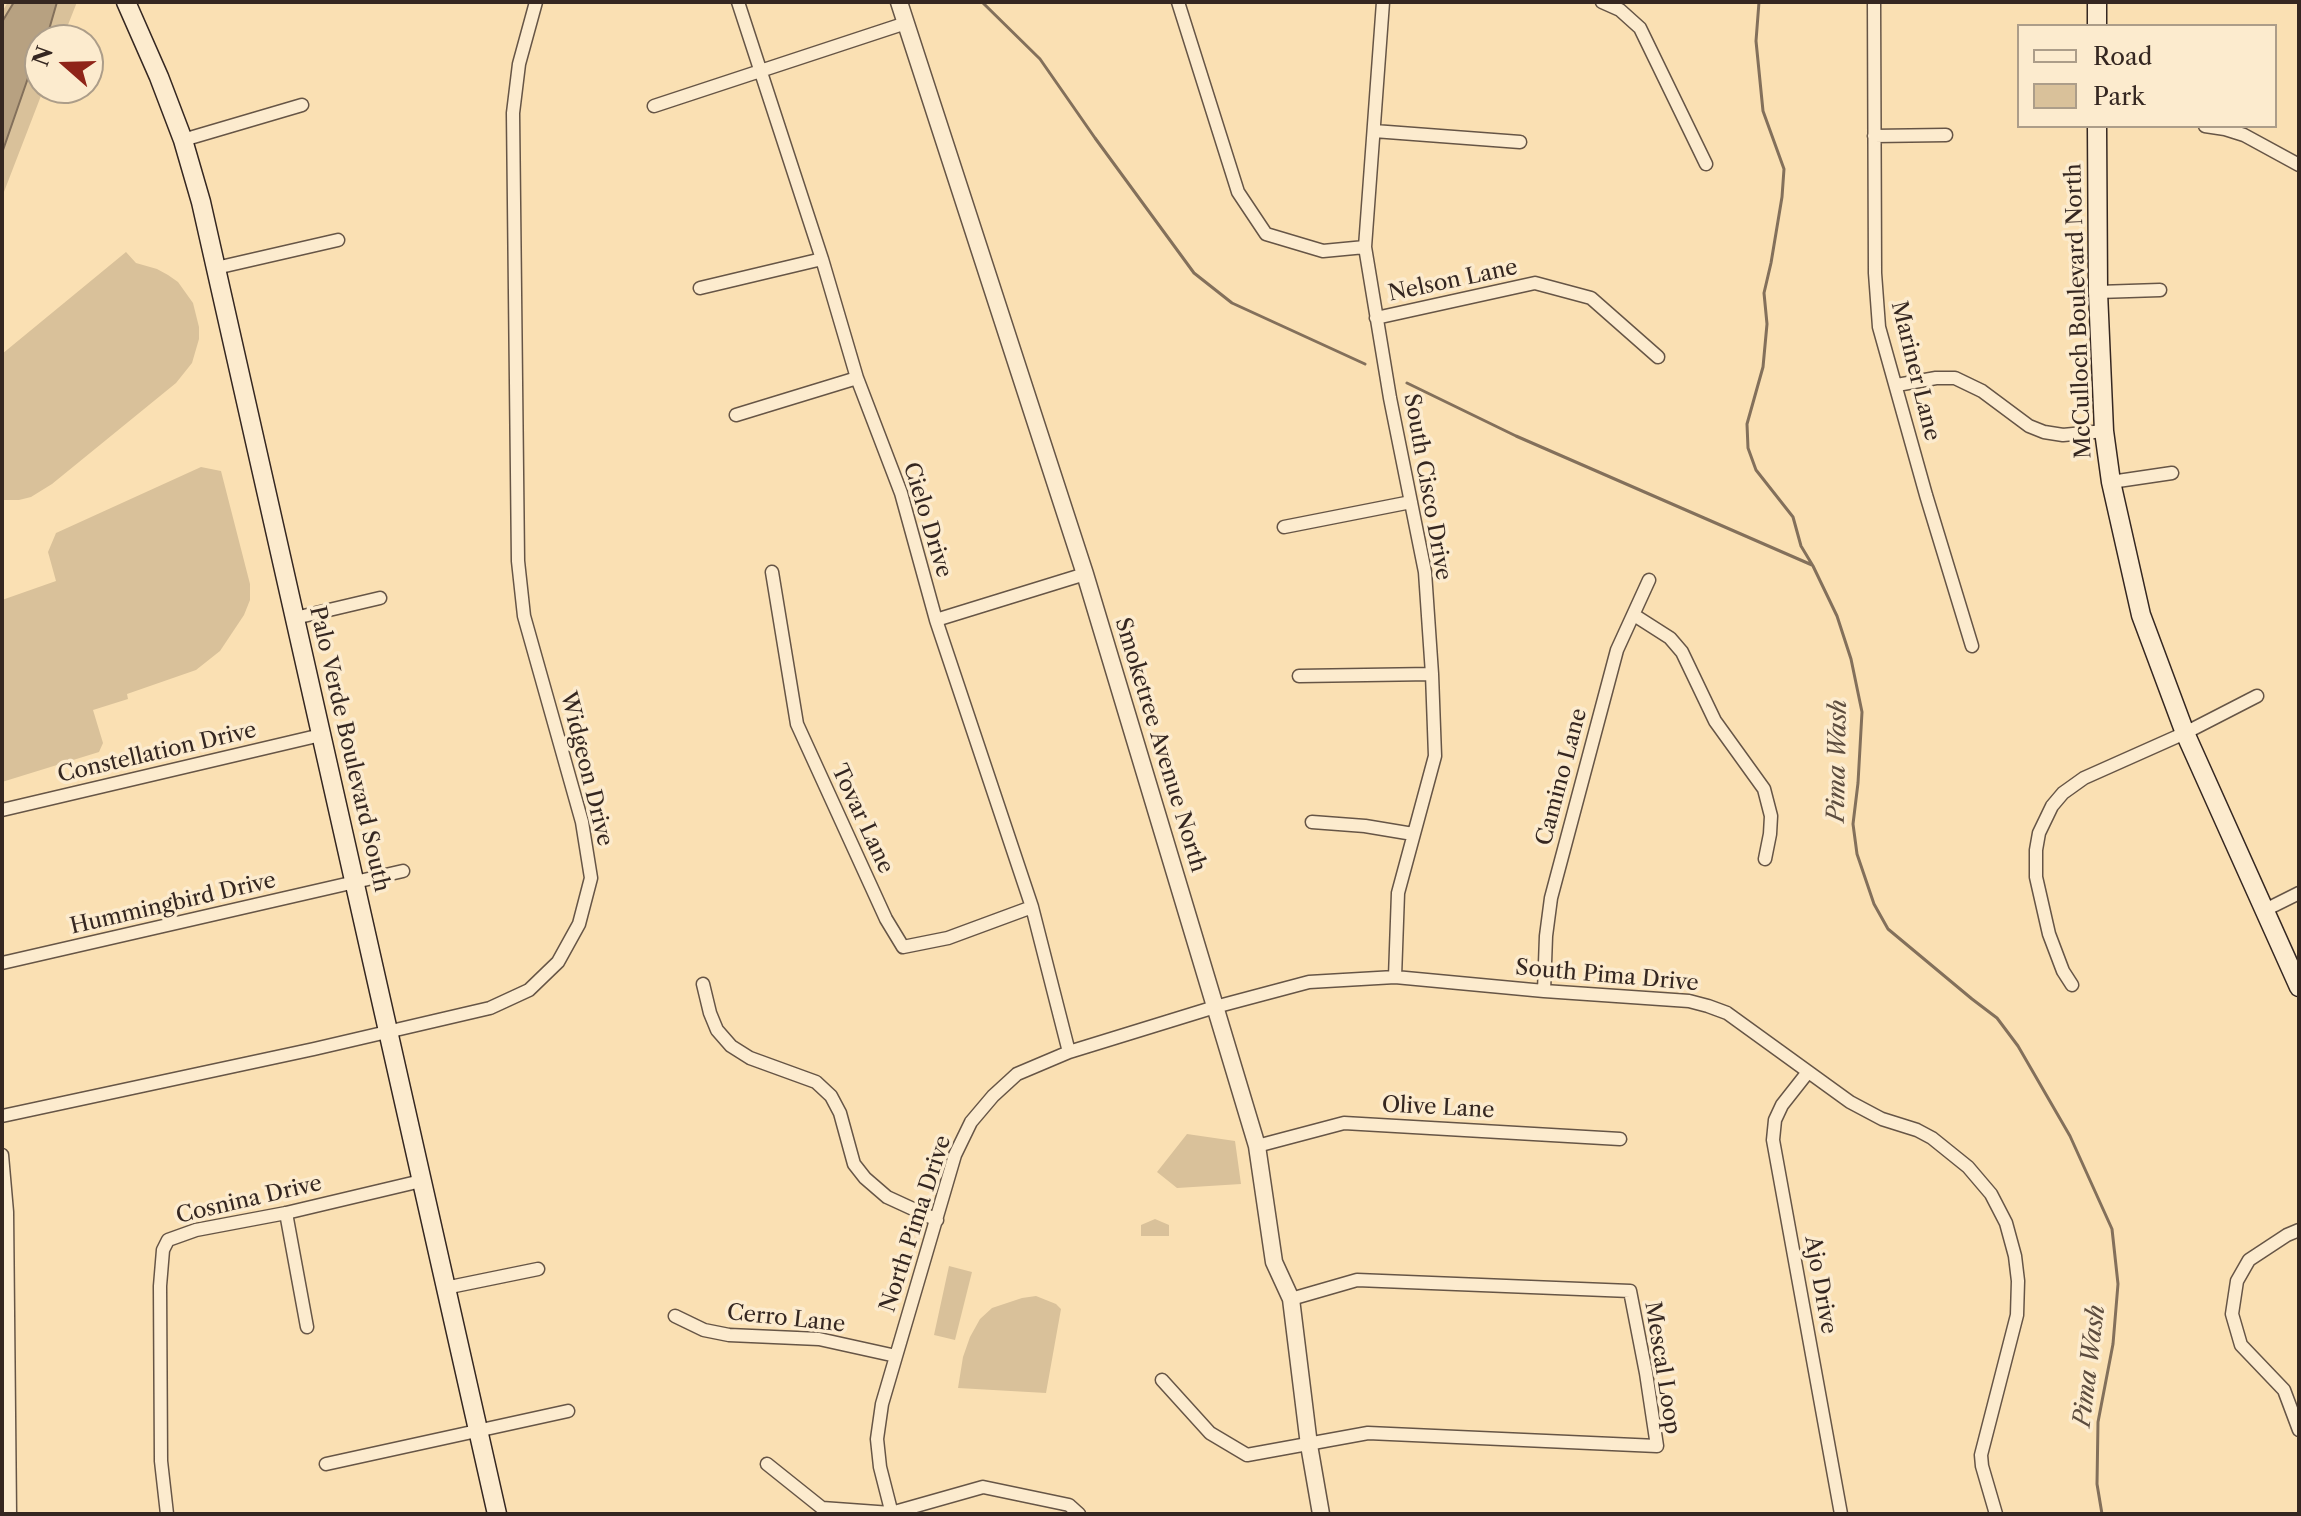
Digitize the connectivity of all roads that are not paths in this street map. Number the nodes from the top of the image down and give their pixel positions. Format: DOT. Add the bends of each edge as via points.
graph roads {
  1 [pos="126,2"];
  2 [pos="536,2"];
  3 [pos="738,2"];
  4 [pos="899,2"];
  5 [pos="1178,2"];
  6 [pos="1383,2"];
  7 [pos="1602,2"];
  8 [pos="1874,2"];
  9 [pos="2097,2"];
  10 [pos="906,23"];
  11 [pos="2097,24"];
  12 [pos="759,71"];
  13 [pos="302,105"];
  14 [pos="654,106"];
  15 [pos="2097,128"];
  16 [pos="2218,128"];
  17 [pos="1374,131"];
  18 [pos="1946,135"];
  19 [pos="1874,136"];
  20 [pos="183,140"];
  21 [pos="1520,142"];
  22 [pos="1706,164"];
  23 [pos="2299,165"];
  24 [pos="338,240"];
  25 [pos="1365,247"];
  26 [pos="822,259"];
  27 [pos="216,268"];
  28 [pos="700,288"];
  29 [pos="2160,290"];
  30 [pos="2098,292"];
  31 [pos="1376,318"];
  32 [pos="1658,357"];
  33 [pos="857,378"];
  34 [pos="1897,385"];
  35 [pos="736,415"];
  36 [pos="2104,431"];
  37 [pos="2172,473"];
  38 [pos="2111,482"];
  39 [pos="1411,502"];
  40 [pos="1284,527"];
  41 [pos="772,572"];
  42 [pos="1085,574"];
  43 [pos="1649,580"];
  44 [pos="380,598"];
  45 [pos="1634,615"];
  46 [pos="295,618"];
  47 [pos="936,620"];
  48 [pos="1972,646"];
  49 [pos="1432,674"];
  50 [pos="1299,676"];
  51 [pos="2257,696"];
  52 [pos="2185,733"];
  53 [pos="321,735"];
  54 [pos="2,810"];
  55 [pos="1312,822"];
  56 [pos="1413,834"];
  57 [pos="1765,859"];
  58 [pos="403,871"];
  59 [pos="354,883"];
  60 [pos="2299,893"];
  61 [pos="1032,907"];
  62 [pos="2265,910"];
  63 [pos="2,963"];
  64 [pos="1395,977"];
  65 [pos="703,984"];
  66 [pos="2072,985"];
  67 [pos="2299,987"];
  68 [pos="1544,991"];
  69 [pos="1215,1007"];
  70 [pos="388,1032"];
  71 [pos="1069,1052"];
  72 [pos="1808,1072"];
  73 [pos="2,1116"];
  74 [pos="1620,1139"];
  75 [pos="1257,1146"];
  76 [pos="2,1155"];
  77 [pos="421,1181"];
  78 [pos="286,1213"];
  79 [pos="937,1220"];
  80 [pos="2299,1230"];
  81 [pos="538,1269"];
  82 [pos="445,1288"];
  83 [pos="1291,1299"];
  84 [pos="675,1316"];
  85 [pos="307,1327"];
  86 [pos="896,1356"];
  87 [pos="1162,1380"];
  88 [pos="568,1411"];
  89 [pos="478,1430"];
  90 [pos="2299,1430"];
  91 [pos="1309,1445"];
  92 [pos="326,1464"];
  93 [pos="767,1464"];
  94 [pos="891,1513"];
  95 [pos="10,1514"];
  96 [pos="167,1514"];
  97 [pos="497,1514"];
  98 [pos="1079,1514"];
  99 [pos="1321,1514"];
  100 [pos="1841,1514"];
  101 [pos="1996,1514"];
  1 -- 20 [label="main road, Palo Verde Boulevard South"];
  2 -- 70 [label="street, Widgeon Drive" via="519,64 513,113 518,561 524,616 582,822 591,878 579,924 558,962 529,990 490,1008"];
  3 -- 12 [label="street, Cielo Drive"];
  4 -- 10 [label="street, Smoketree Avenue North"];
  5 -- 25 [label="street" via="1238,192 1266,234 1323,251"];
  6 -- 17 [label="street, South Cisco Drive"];
  7 -- 22 [label="street" via="1640,28"];
  8 -- 19 [label="street, Mariner Lane"];
  9 -- 11 [label="main road"];
  10 -- 12 [label="street"];
  10 -- 42 [label="street, Smoketree Avenue North"];
  12 -- 14 [label="street"];
  12 -- 26 [label="street, Cielo Drive"];
  13 -- 20 [label="street"];
  15 -- 30 [label="main road, McCulloch Boulevard North"];
  16 -- 23 [label="street" via="2244,135"];
  17 -- 21 [label="street"];
  17 -- 25 [label="street, South Cisco Drive"];
  18 -- 19 [label="street"];
  19 -- 34 [label="street, Mariner Lane" via="1877,308"];
  20 -- 27 [label="main road, Palo Verde Boulevard South"];
  24 -- 27 [label="street"];
  25 -- 31 [label="street, South Cisco Drive"];
  26 -- 28 [label="street"];
  26 -- 33 [label="street, Cielo Drive"];
  27 -- 46 [label="main road, Palo Verde Boulevard South"];
  29 -- 30 [label="street"];
  30 -- 36 [label="main road, McCulloch Boulevard North"];
  31 -- 32 [label="street, Nelson Lane" via="1535,283 1591,298"];
  31 -- 39 [label="street, South Cisco Drive"];
  33 -- 35 [label="street"];
  33 -- 47 [label="street, Cielo Drive" via="901,493"];
  34 -- 36 [label="street" via="1955,378 2044,432"];
  34 -- 48 [label="street, Mariner Lane"];
  36 -- 38 [label="main road, McCulloch Boulevard North"];
  37 -- 38 [label="street"];
  38 -- 52 [label="main road, McCulloch Boulevard North" via="2141,615"];
  39 -- 40 [label="street"];
  39 -- 49 [label="street, South Cisco Drive" via="1425,572"];
  41 -- 61 [label="street, Tovar Lane" via="797,724 903,947 948,938"];
  42 -- 47 [label="street"];
  42 -- 69 [label="street, Smoketree Avenue North"];
  43 -- 45 [label="street, Camino Lane"];
  44 -- 46 [label="street"];
  45 -- 57 [label="street" via="1682,652 1715,721 1764,789 1771,816"];
  45 -- 68 [label="street, Camino Lane" via="1617,650 1551,898"];
  46 -- 53 [label="main road, Palo Verde Boulevard South"];
  47 -- 61 [label="street, Cielo Drive"];
  49 -- 50 [label="street"];
  49 -- 56 [label="street, South Cisco Drive" via="1435,756"];
  51 -- 52 [label="street"];
  52 -- 62 [label="main road, McCulloch Boulevard North"];
  52 -- 66 [label="street" via="2084,778 2063,793 2047,816 2038,842 2036,877 2049,934"];
  53 -- 54 [label="street, Constellation Drive"];
  53 -- 59 [label="main road, Palo Verde Boulevard South"];
  55 -- 56 [label="street"];
  56 -- 64 [label="street, South Cisco Drive" via="1398,893"];
  58 -- 59 [label="street, Hummingbird Drive"];
  59 -- 63 [label="street, Hummingbird Drive"];
  59 -- 70 [label="main road, Palo Verde Boulevard South"];
  60 -- 62 [label="street"];
  61 -- 71 [label="street, Cielo Drive"];
  62 -- 67 [label="main road, McCulloch Boulevard North"];
  64 -- 68 [label="street, South Pima Drive"];
  64 -- 69 [label="street, South Pima Drive" via="1309,982"];
  65 -- 79 [label="street" via="717,1030 731,1046 816,1082 840,1113 854,1164 865,1178 887,1197"];
  68 -- 72 [label="street, South Pima Drive" via="1708,1006 1727,1013"];
  69 -- 71 [label="street, North Pima Drive"];
  69 -- 75 [label="street, Smoketree Avenue North"];
  70 -- 73 [label="street, Widgeon Drive"];
  70 -- 77 [label="main road, Palo Verde Boulevard South"];
  71 -- 79 [label="street, North Pima Drive" via="1017,1074 971,1122 955,1155"];
  72 -- 100 [label="street, Ajo Drive" via="1782,1105 1773,1140"];
  72 -- 101 [label="street, South Pima Drive" via="1863,1110 1943,1145 1991,1194 2006,1223 2018,1281 2017,1315 1981,1455"];
  74 -- 75 [label="street, Olive Lane" via="1344,1123"];
  75 -- 83 [label="street, Smoketree Avenue North" via="1274,1262"];
  76 -- 95 [label="street"];
  77 -- 78 [label="street, Cosnina Drive"];
  77 -- 82 [label="main road, Palo Verde Boulevard South"];
  78 -- 85 [label="street"];
  78 -- 96 [label="street, Cosnina Drive" via="196,1230 168,1240 163,1250 161,1461"];
  79 -- 86 [label="street, North Pima Drive"];
  80 -- 90 [label="street" via="2249,1260 2237,1281 2232,1314 2241,1345 2284,1390"];
  81 -- 82 [label="street"];
  82 -- 89 [label="main road, Palo Verde Boulevard South"];
  83 -- 91 [label="street, Smoketree Avenue North"];
  83 -- 91 [label="street, Mescal Loop" via="1357,1280 1630,1291 1657,1446 1368,1433"];
  84 -- 86 [label="street, Cerro Lane" via="729,1335 819,1339"];
  86 -- 94 [label="street, North Pima Drive" via="877,1427"];
  87 -- 91 [label="street" via="1210,1433 1247,1455"];
  88 -- 89 [label="street"];
  89 -- 92 [label="street"];
  89 -- 97 [label="main road, Palo Verde Boulevard South"];
  91 -- 99 [label="street, Smoketree Avenue North"];
  93 -- 94 [label="street" via="822,1508"];
  94 -- 98 [label="street" via="983,1487 1069,1505"];
}
